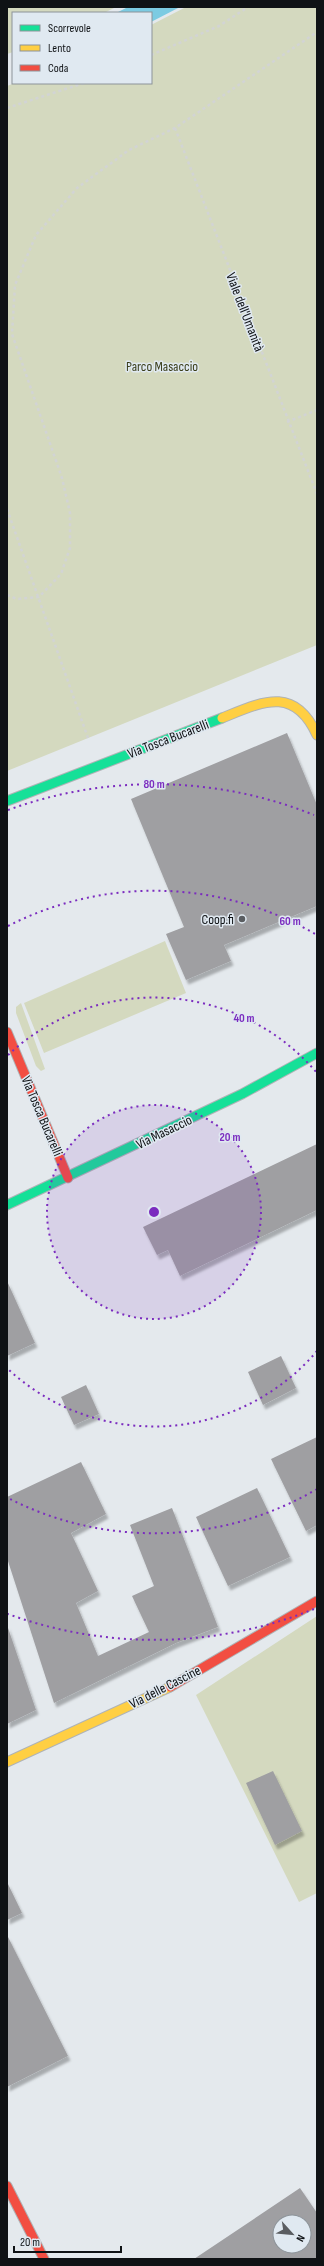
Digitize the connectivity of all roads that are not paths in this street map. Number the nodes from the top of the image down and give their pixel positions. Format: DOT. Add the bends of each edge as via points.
graph roads {
  1 [pos="317,735"];
  2 [pos="7,802"];
  3 [pos="7,1032"];
  4 [pos="317,1053"];
  5 [pos="68,1178"];
  6 [pos="7,1205"];
  7 [pos="317,1601"];
  8 [pos="7,1762"];
  9 [pos="7,2186"];
  10 [pos="44,2259"];
  1 -- 2 [label="street, Via Tosca Bucarelli" via="300,708 283,702 263,702"];
  3 -- 5 [label="street, Via Tosca Bucarelli"];
  4 -- 5 [label="street, Via Masaccio" via="242,1094"];
  5 -- 6 [label="street, Via Masaccio"];
  7 -- 8 [label="street, Via delle Cascine" via="173,1686"];
  9 -- 10 [label="street"];
}
